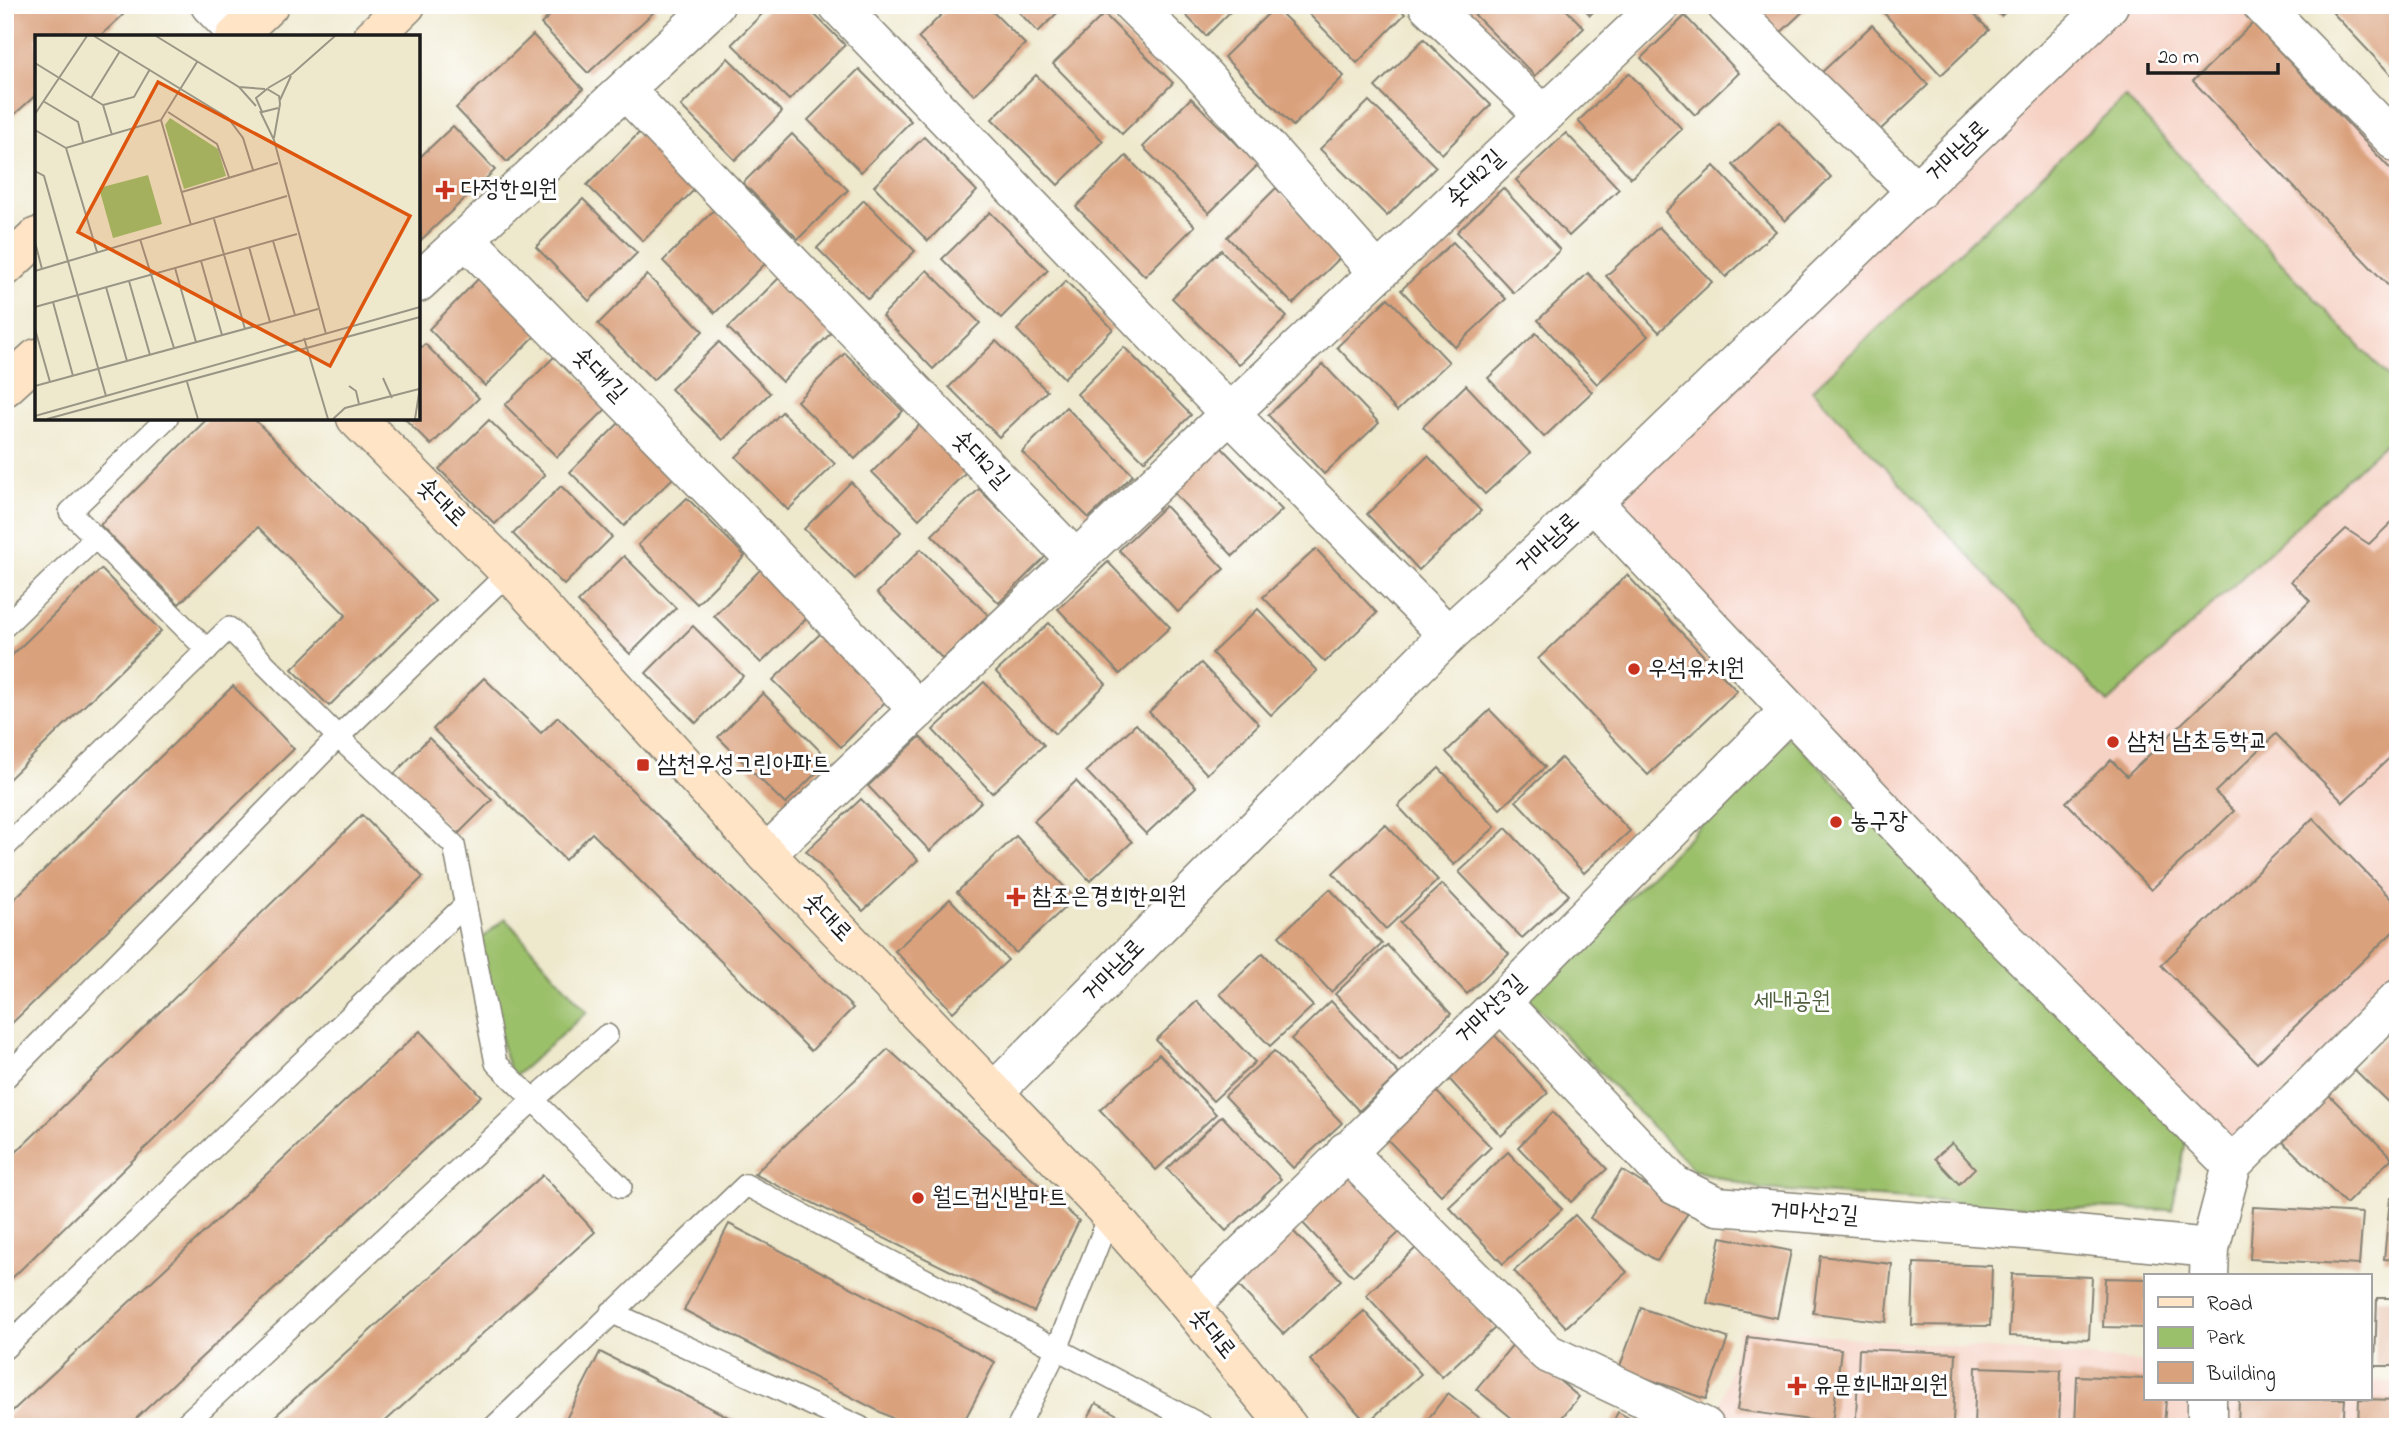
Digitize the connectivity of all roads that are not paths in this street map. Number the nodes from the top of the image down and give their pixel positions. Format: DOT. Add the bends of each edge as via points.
graph roads {
  1 [pos="210,5"];
  2 [pos="269,5"];
  3 [pos="406,5"];
  4 [pos="715,5"];
  5 [pos="838,5"];
  6 [pos="1133,5"];
  7 [pos="1428,5"];
  8 [pos="1660,5"];
  9 [pos="1726,5"];
  10 [pos="2109,5"];
  11 [pos="2262,5"];
  12 [pos="237,35"];
  13 [pos="239,35"];
  14 [pos="375,35"];
  15 [pos="625,90"];
  16 [pos="1544,115"];
  17 [pos="2398,144"];
  18 [pos="1917,192"];
  19 [pos="35,239"];
  20 [pos="467,240"];
  21 [pos="5,267"];
  22 [pos="1378,272"];
  23 [pos="420,281"];
  24 [pos="35,360"];
  25 [pos="5,387"];
  26 [pos="1230,414"];
  27 [pos="165,420"];
  28 [pos="358,420"];
  29 [pos="1593,502"];
  30 [pos="95,538"];
  31 [pos="1076,560"];
  32 [pos="509,572"];
  33 [pos="5,625"];
  34 [pos="1448,635"];
  35 [pos="207,650"];
  36 [pos="918,710"];
  37 [pos="1789,711"];
  38 [pos="338,737"];
  39 [pos="5,847"];
  40 [pos="766,854"];
  41 [pos="465,905"];
  42 [pos="2398,999"];
  43 [pos="1501,1002"];
  44 [pos="607,1035"];
  45 [pos="5,1078"];
  46 [pos="995,1091"];
  47 [pos="533,1100"];
  48 [pos="1346,1151"];
  49 [pos="2232,1165"];
  50 [pos="621,1186"];
  51 [pos="1110,1214"];
  52 [pos="2210,1262"];
  53 [pos="1190,1306"];
  54 [pos="611,1312"];
  55 [pos="5,1348"];
  56 [pos="1057,1349"];
  57 [pos="2207,1400"];
  58 [pos="1203,1426"];
  59 [pos="182,1427"];
  60 [pos="494,1427"];
  61 [pos="860,1427"];
  62 [pos="1018,1427"];
  63 [pos="1288,1427"];
  64 [pos="1705,1427"];
  65 [pos="2207,1427"];
  1 -- 12 [label="street"];
  2 -- 13 [label="street"];
  3 -- 14 [label="street"];
  4 -- 15 [label="street"];
  5 -- 26 [label="street"];
  6 -- 22 [label="street" via="1195,66"];
  7 -- 16 [label="street"];
  8 -- 16 [label="street, 솟대2길"];
  9 -- 18 [label="street"];
  10 -- 18 [label="street, 거마남로"];
  11 -- 17 [label="street"];
  15 -- 20 [label="street"];
  15 -- 31 [label="street, 솟대2길"];
  16 -- 22 [label="street, 솟대2길"];
  18 -- 29 [label="street, 거마남로"];
  19 -- 21 [label="street"];
  20 -- 23 [label="street"];
  20 -- 36 [label="street, 솟대1길" via="732,511"];
  22 -- 26 [label="street, 솟대2길"];
  24 -- 25 [label="street"];
  26 -- 31 [label="street, 솟대2길"];
  26 -- 34 [label="street"];
  27 -- 30 [label="lane" via="70,512"];
  28 -- 32 [label="street, 솟대로"];
  29 -- 34 [label="street, 거마남로"];
  29 -- 37 [label="street"];
  30 -- 33 [label="lane"];
  30 -- 35 [label="lane"];
  31 -- 36 [label="street, 솟대2길"];
  32 -- 38 [label="lane"];
  32 -- 40 [label="street, 솟대로"];
  34 -- 46 [label="street, 거마남로"];
  35 -- 38 [label="lane" via="229,628"];
  35 -- 39 [label="lane"];
  36 -- 40 [label="street, 솟대2길"];
  37 -- 43 [label="street, 거마산3길"];
  37 -- 49 [label="street" via="1999,933"];
  38 -- 41 [label="lane" via="454,845"];
  38 -- 45 [label="lane"];
  40 -- 46 [label="street, 솟대로"];
  41 -- 47 [label="lane" via="496,1063"];
  41 -- 55 [label="lane"];
  42 -- 49 [label="street"];
  43 -- 48 [label="street, 거마산3길"];
  43 -- 52 [label="street, 거마산2길" via="1674,1185 1717,1206 2025,1230"];
  44 -- 47 [label="lane"];
  46 -- 51 [label="street, 솟대로"];
  47 -- 50 [label="lane"];
  47 -- 59 [label="lane"];
  48 -- 53 [label="street, 거마산3길"];
  48 -- 64 [label="street" via="1547,1353"];
  49 -- 52 [label="street, 거마산2길"];
  51 -- 53 [label="street, 솟대로"];
  51 -- 56 [label="lane"];
  53 -- 63 [label="street, 솟대로"];
  54 -- 56 [label="lane" via="746,1185"];
  54 -- 60 [label="lane"];
  54 -- 61 [label="lane"];
  56 -- 58 [label="lane"];
  56 -- 62 [label="lane"];
  57 -- 65 [label="street"];
}
